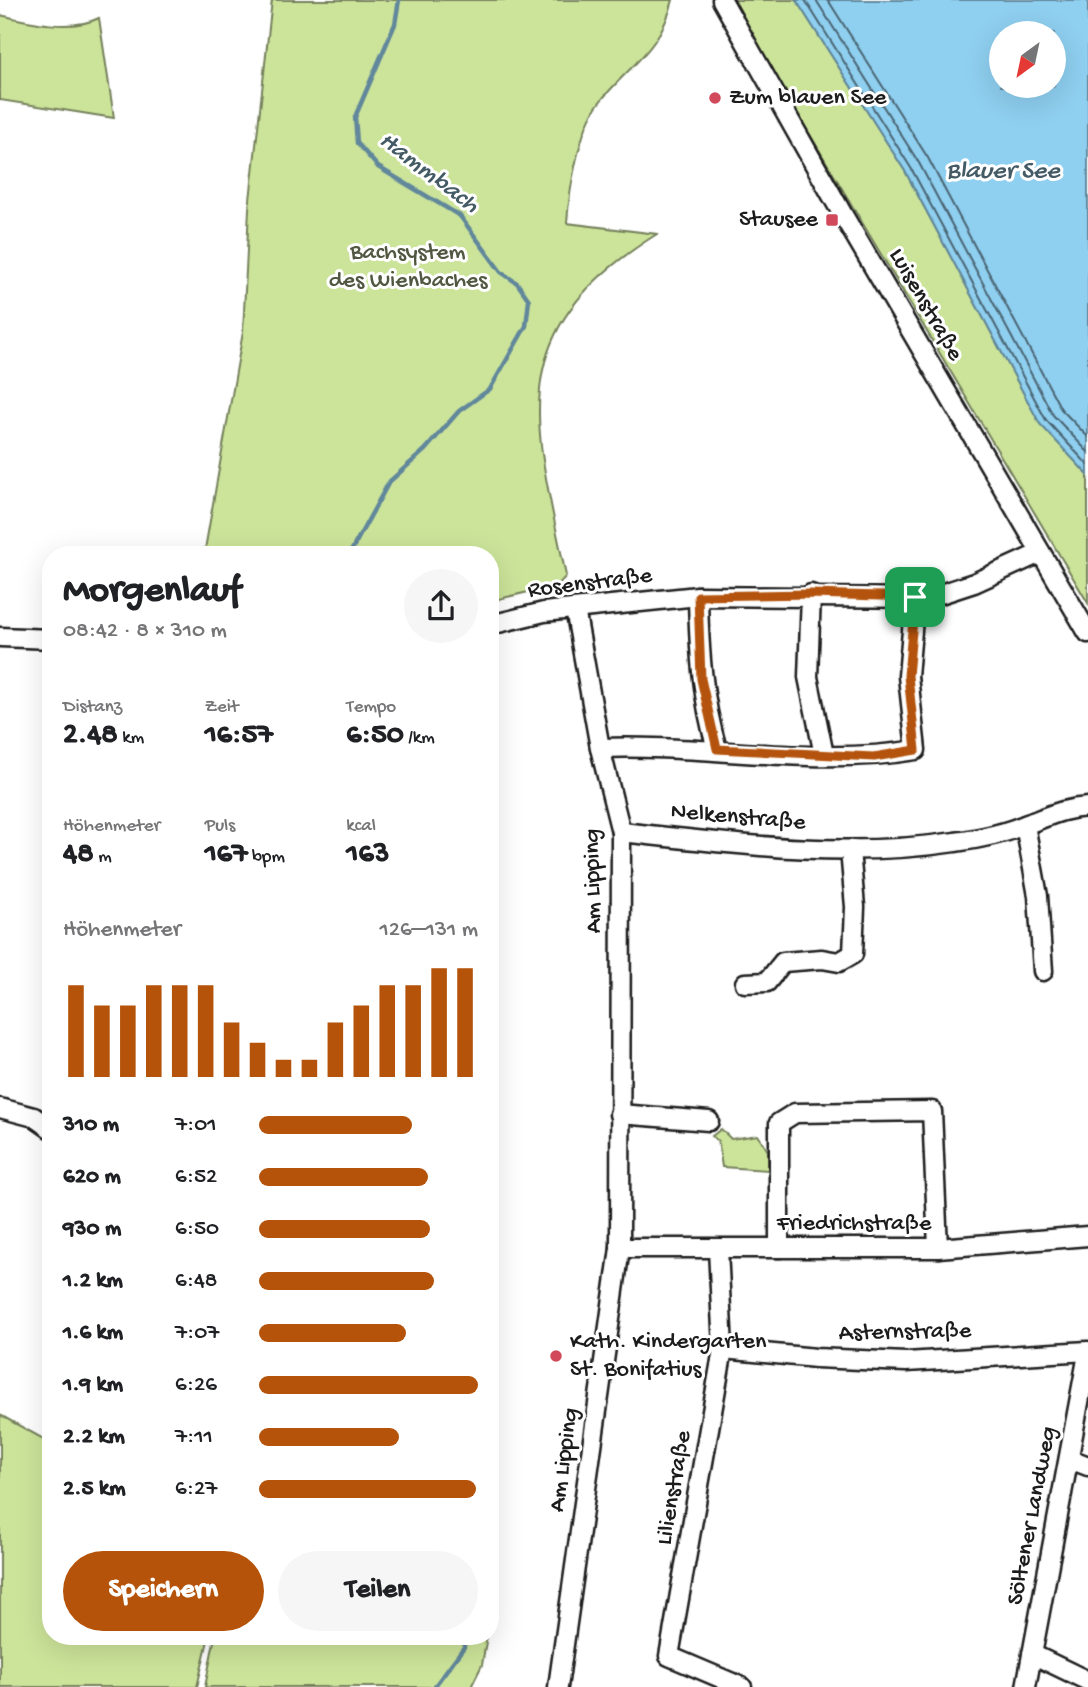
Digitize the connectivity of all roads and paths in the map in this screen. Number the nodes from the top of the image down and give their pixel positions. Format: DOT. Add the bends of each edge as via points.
graph roads {
  1 [pos="722,0"];
  2 [pos="1040,553"];
  3 [pos="811,594"];
  4 [pos="698,596"];
  5 [pos="915,597"];
  6 [pos="575,609"];
  7 [pos="499,623"];
  8 [pos="1088,633"];
  9 [pos="0,637"];
  10 [pos="42,639"];
  11 [pos="600,748"];
  12 [pos="717,749"];
  13 [pos="824,755"];
  14 [pos="1088,807"];
  15 [pos="1025,825"];
  16 [pos="621,832"];
  17 [pos="850,850"];
  18 [pos="1043,971"];
  19 [pos="745,983"];
  20 [pos="0,1108"];
  21 [pos="619,1114"];
  22 [pos="709,1121"];
  23 [pos="42,1123"];
  24 [pos="1083,1231"];
  25 [pos="620,1248"];
  26 [pos="779,1248"];
  27 [pos="938,1248"];
  28 [pos="718,1249"];
  29 [pos="723,1349"];
  30 [pos="1088,1353"];
  31 [pos="1070,1459"];
  32 [pos="1088,1466"];
  33 [pos="1032,1654"];
  34 [pos="1088,1681"];
  35 [pos="558,1687"];
  36 [pos="742,1687"];
  37 [pos="1026,1687"];
  1 -- 2 [label="street, Luisenstraße"];
  2 -- 5 [label="street, Rosenstraße" via="974,583 929,598"];
  2 -- 8 [label="street, Luisenstraße"];
  3 -- 4 [label="street, Rosenstraße"];
  3 -- 5 [label="street, Rosenstraße"];
  3 -- 13 [label="street" via="807,677"];
  4 -- 6 [label="street, Rosenstraße"];
  4 -- 12 [label="street" via="701,679"];
  5 -- 13 [label="street" via="908,676 916,750 874,757"];
  6 -- 7 [label="street, Rosenstraße"];
  6 -- 11 [label="street, Am Lipping"];
  9 -- 10 [label="street"];
  11 -- 12 [label="street"];
  11 -- 16 [label="street, Am Lipping"];
  12 -- 13 [label="street"];
  14 -- 15 [label="street, Nelkenstraße" via="1066,808"];
  15 -- 17 [label="street, Nelkenstraße" via="956,842"];
  15 -- 18 [label="street" via="1038,897"];
  16 -- 17 [label="street, Nelkenstraße" via="758,847"];
  16 -- 21 [label="street, Am Lipping"];
  17 -- 19 [label="street" via="853,954 839,962 783,962 767,982"];
  20 -- 23 [label="street"];
  21 -- 22 [label="street"];
  21 -- 25 [label="street, Am Lipping"];
  24 -- 27 [label="street, Friedrichstraße"];
  25 -- 28 [label="street, Friedrichstraße"];
  25 -- 35 [label="street, Am Lipping"];
  26 -- 27 [label="street, Friedrichstraße"];
  26 -- 27 [label="street" via="779,1123 795,1113 932,1111"];
  26 -- 28 [label="street, Friedrichstraße"];
  28 -- 29 [label="street, Lilienstraße"];
  29 -- 30 [label="street, Asternstraße" via="906,1362"];
  29 -- 36 [label="street, Lilienstraße" via="669,1656"];
  30 -- 31 [label="street, Söltener Landweg"];
  31 -- 32 [label="street"];
  31 -- 33 [label="street, Söltener Landweg"];
  33 -- 34 [label="street"];
  33 -- 37 [label="street, Söltener Landweg"];
}
